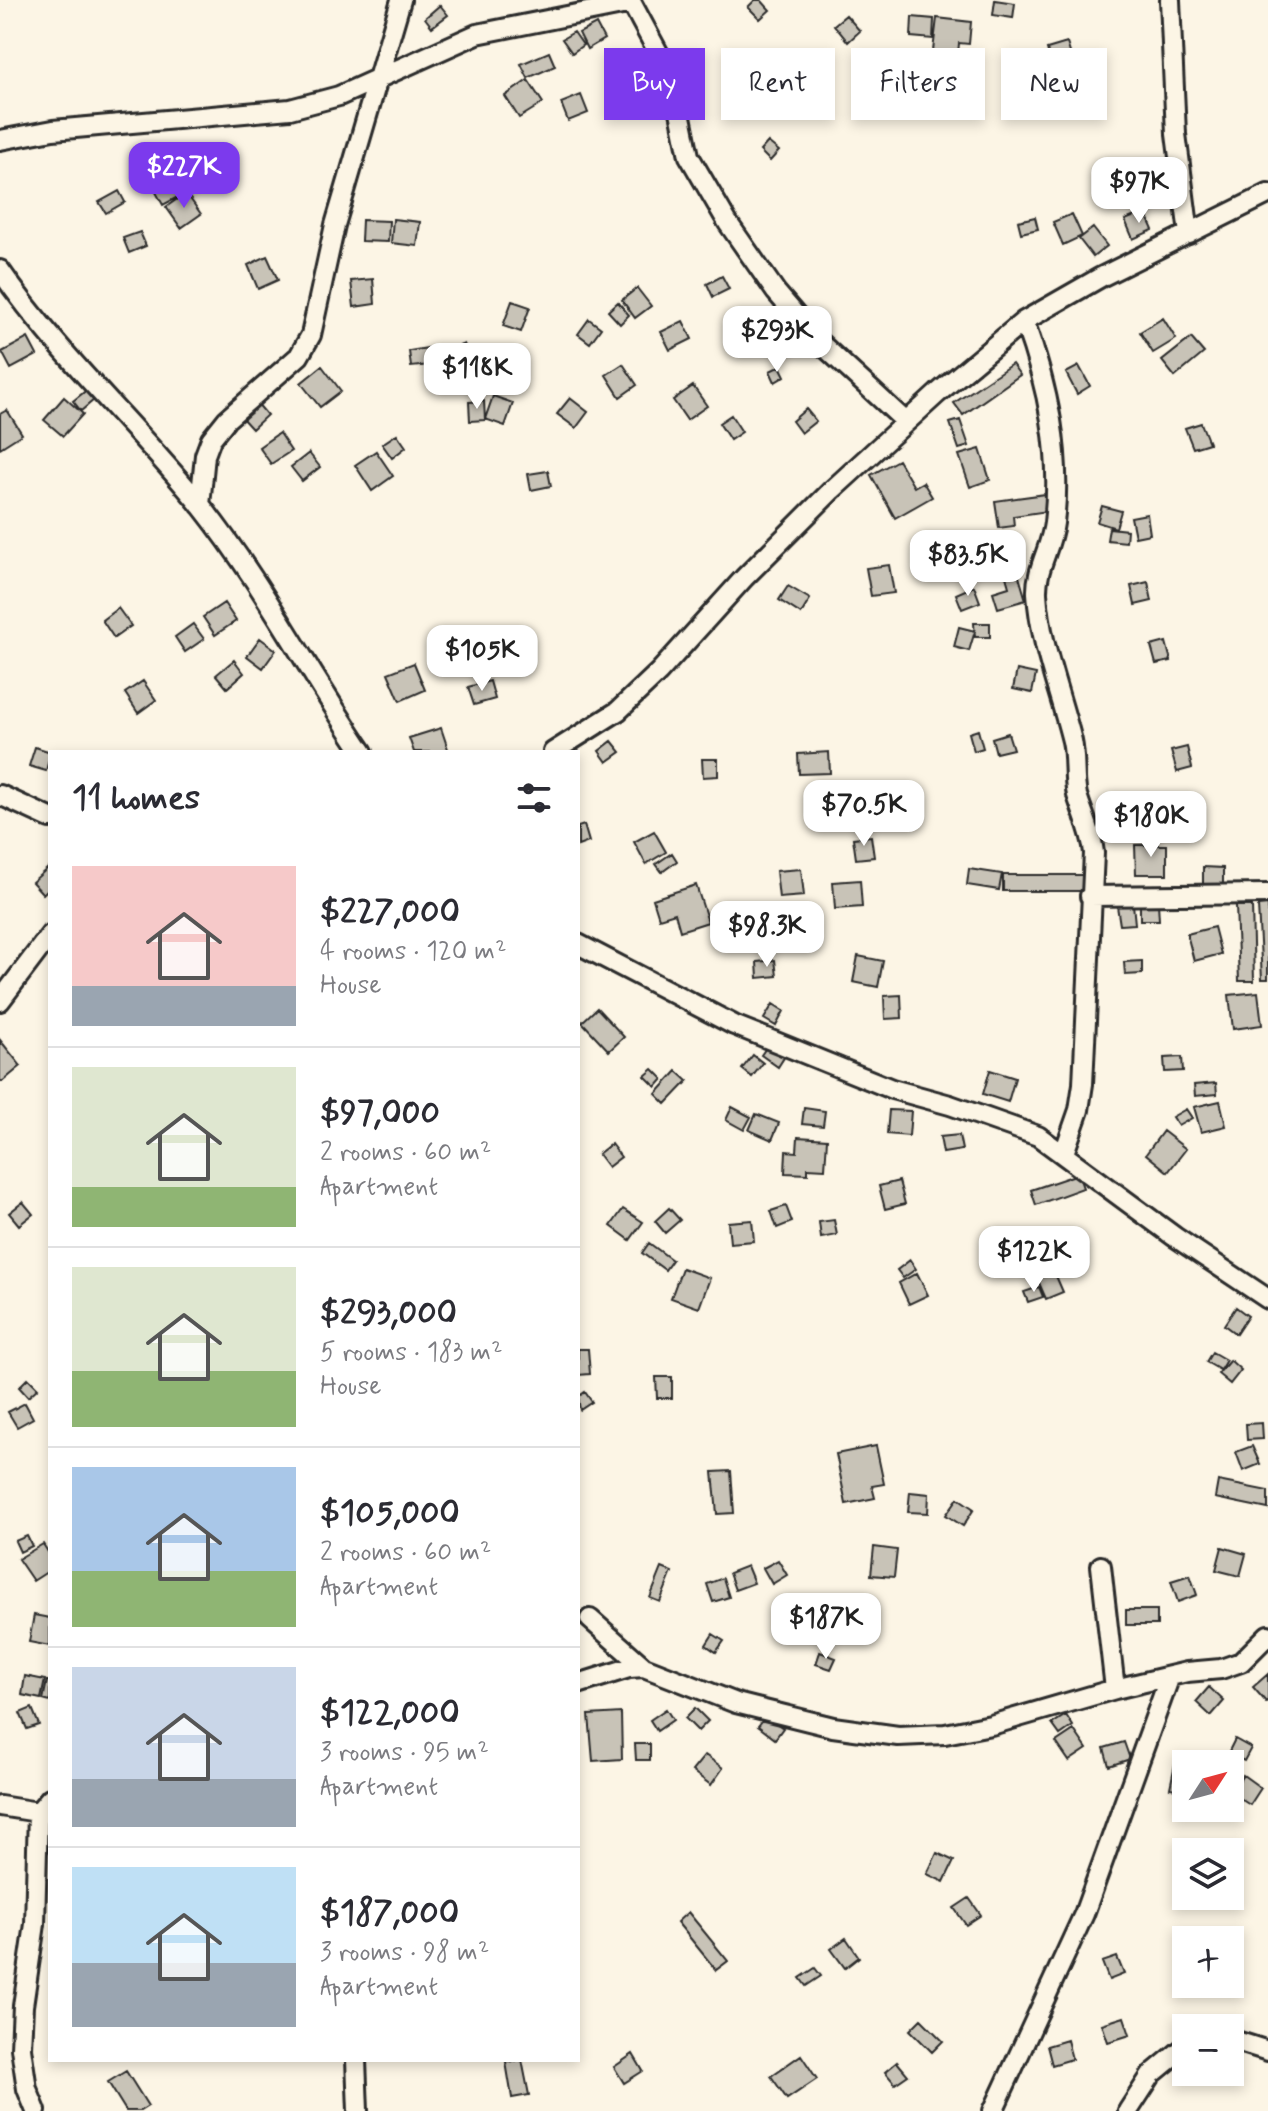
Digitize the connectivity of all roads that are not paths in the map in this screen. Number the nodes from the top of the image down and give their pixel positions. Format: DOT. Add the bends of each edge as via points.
graph roads {
  1 [pos="401,0"];
  2 [pos="1170,0"];
  3 [pos="631,2"];
  4 [pos="378,79"];
  5 [pos="0,140"];
  6 [pos="1268,194"];
  7 [pos="1189,234"];
  8 [pos="0,270"];
  9 [pos="1024,321"];
  10 [pos="906,422"];
  11 [pos="200,505"];
  12 [pos="362,750"];
  13 [pos="556,750"];
  14 [pos="0,795"];
  15 [pos="48,817"];
  16 [pos="1268,894"];
  17 [pos="1090,896"];
  18 [pos="48,938"];
  19 [pos="580,945"];
  20 [pos="0,1001"];
  21 [pos="1064,1153"];
  22 [pos="1268,1299"];
  23 [pos="1101,1566"];
  24 [pos="590,1619"];
  25 [pos="1268,1635"];
  26 [pos="644,1667"];
  27 [pos="1170,1676"];
  28 [pos="580,1683"];
  29 [pos="1115,1689"];
  30 [pos="44,1805"];
  31 [pos="0,1806"];
  32 [pos="1244,2043"];
  33 [pos="1268,2051"];
  34 [pos="1172,2058"];
  35 [pos="356,2062"];
  36 [pos="996,2110"];
  37 [pos="36,2111"];
  38 [pos="358,2111"];
  39 [pos="1128,2111"];
  1 -- 4 [label="street"];
  2 -- 7 [label="street" via="1176,134"];
  3 -- 4 [label="street" via="477,34"];
  3 -- 10 [label="street" via="674,82 689,156 728,223 817,340"];
  4 -- 5 [label="street" via="290,109 53,130"];
  4 -- 11 [label="street" via="335,225 311,335 299,356 211,439"];
  6 -- 7 [label="street"];
  7 -- 9 [label="street"];
  8 -- 11 [label="street" via="63,353"];
  9 -- 10 [label="street"];
  9 -- 17 [label="street" via="1055,431 1054,527 1038,573 1037,593 1075,756 1076,791 1092,836"];
  10 -- 13 [label="street" via="744,578 649,682 618,711"];
  11 -- 12 [label="street" via="254,577"];
  14 -- 15 [label="street"];
  16 -- 17 [label="street"];
  17 -- 21 [label="street" via="1083,1084"];
  18 -- 20 [label="street"];
  19 -- 21 [label="street" via="734,1025 892,1089 1038,1136"];
  21 -- 22 [label="street"];
  23 -- 29 [label="street"];
  24 -- 26 [label="street"];
  25 -- 27 [label="street" via="1241,1662"];
  26 -- 28 [label="street"];
  26 -- 29 [label="street" via="736,1703 833,1727 898,1736 991,1725"];
  27 -- 29 [label="street"];
  27 -- 36 [label="street" via="1084,1914"];
  30 -- 31 [label="street"];
  30 -- 37 [label="street" via="21,2048"];
  32 -- 33 [label="street"];
  34 -- 39 [label="street" via="1152,2074"];
  35 -- 38 [label="street"];
}
